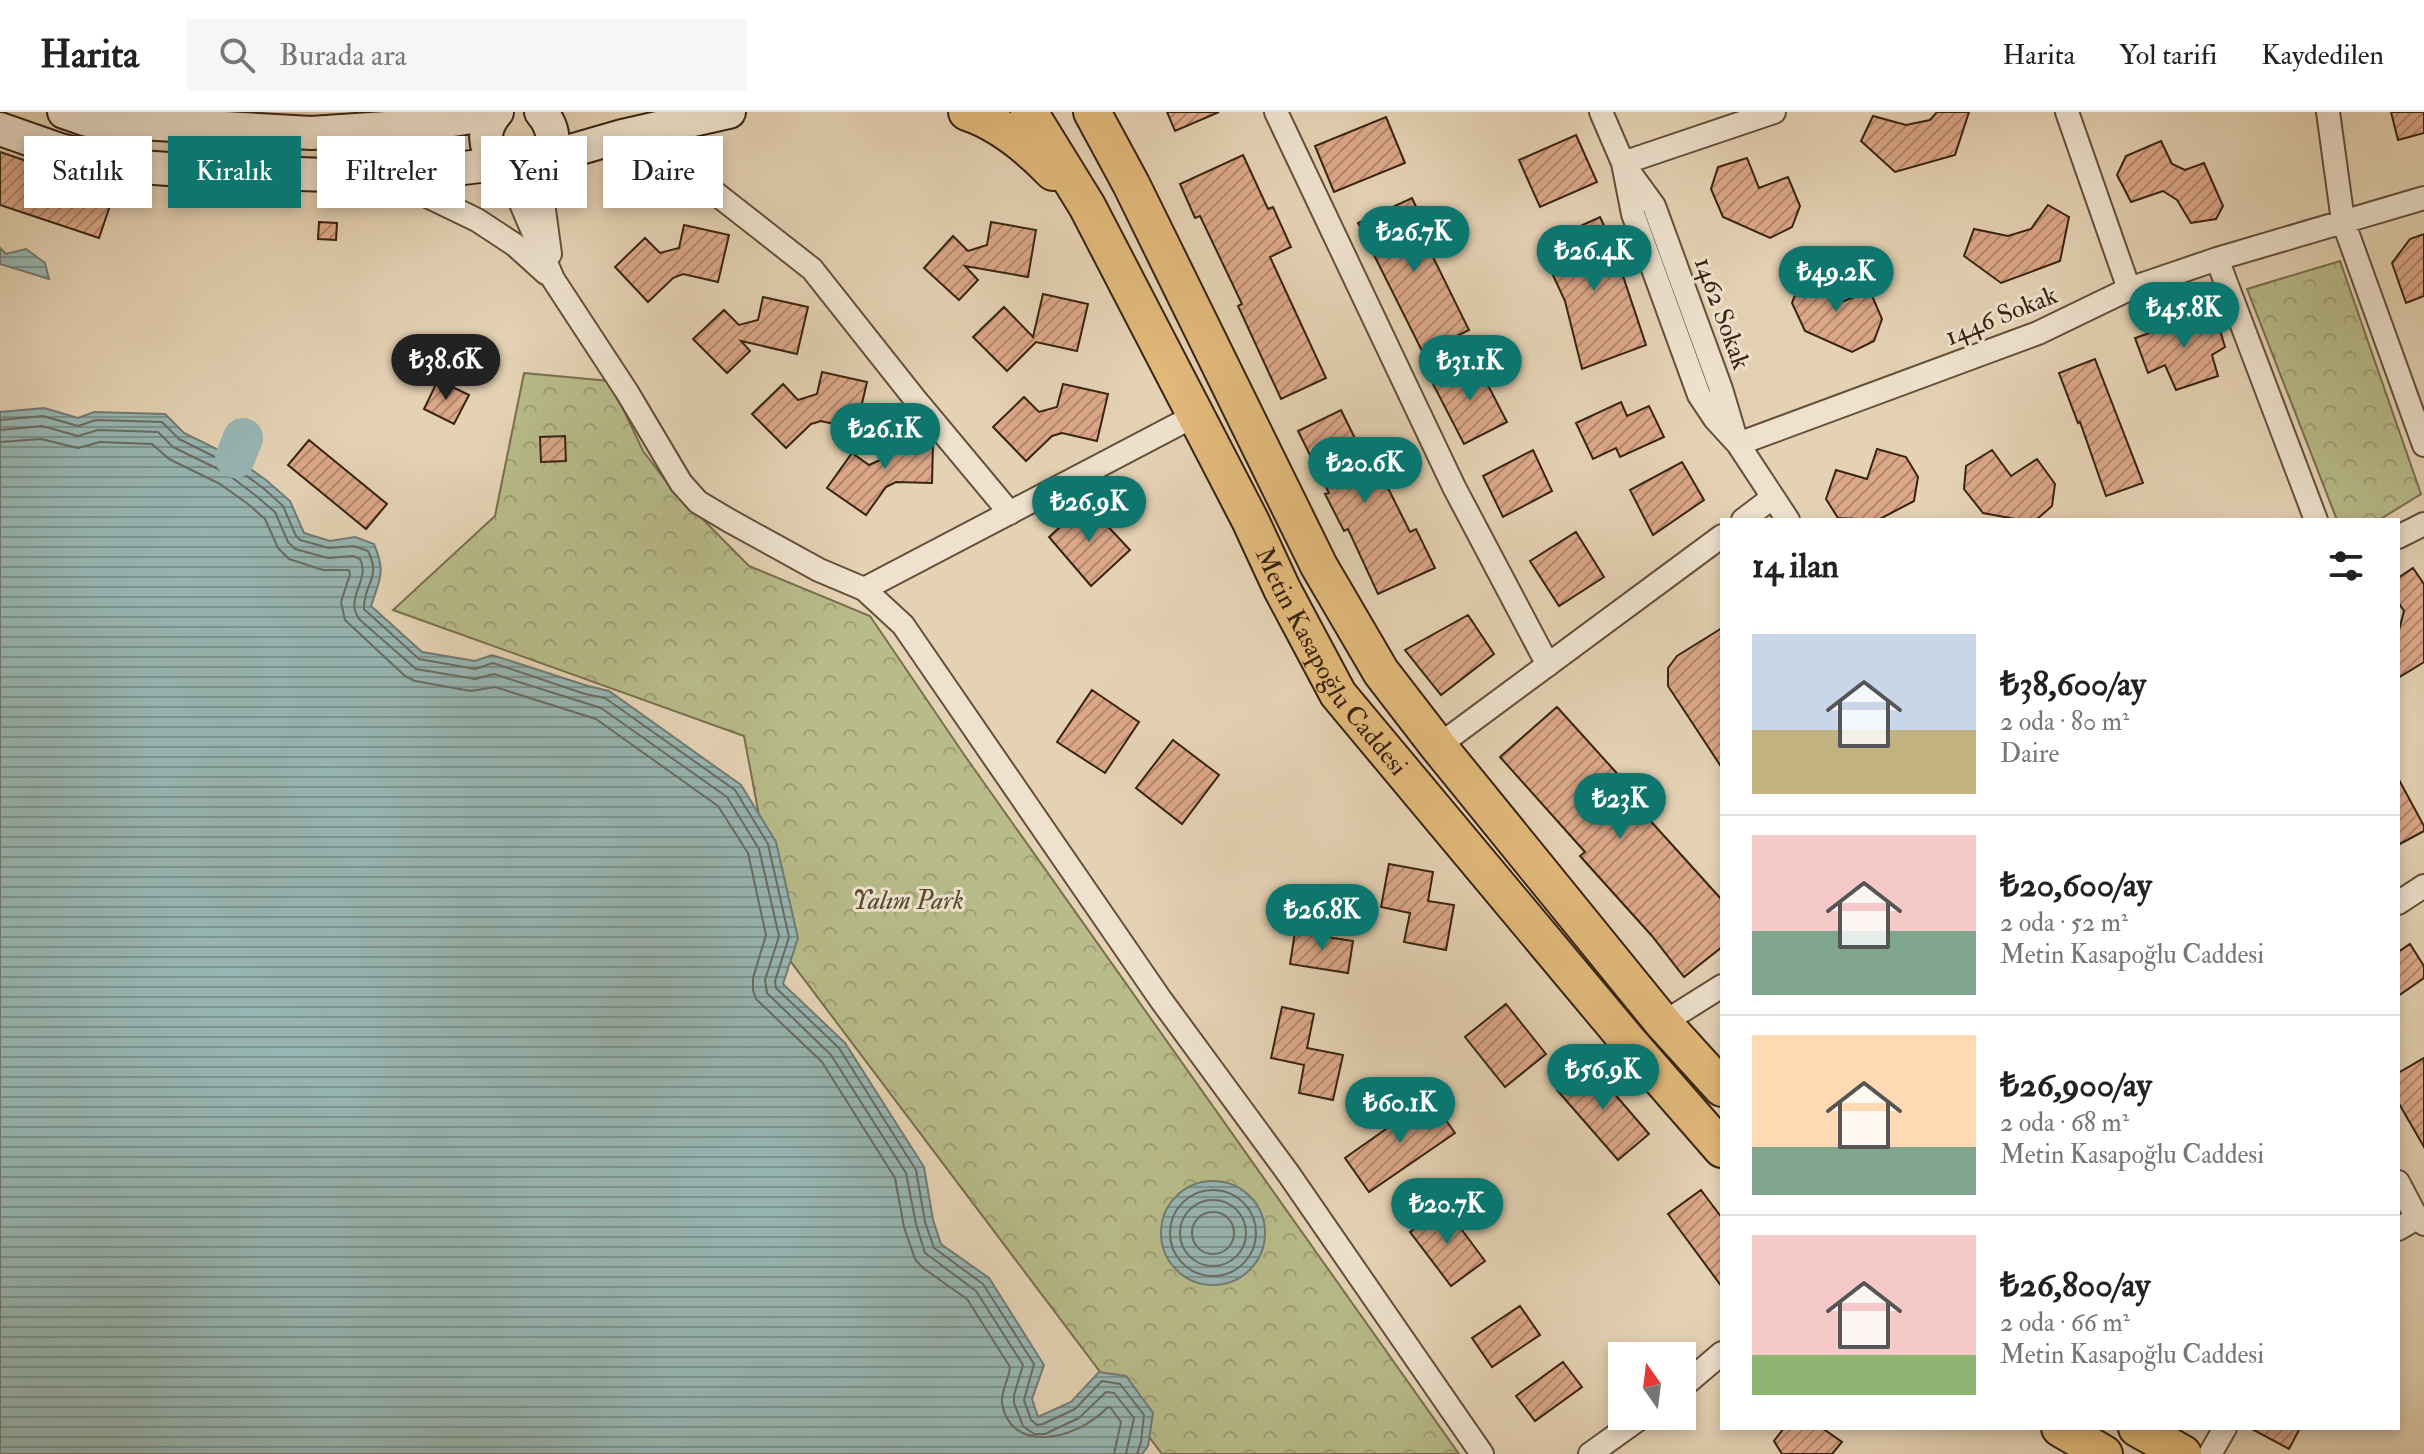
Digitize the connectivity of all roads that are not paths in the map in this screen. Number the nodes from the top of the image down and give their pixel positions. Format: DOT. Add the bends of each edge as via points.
graph roads {
  1 [pos="64,112"];
  2 [pos="496,112"];
  3 [pos="541,112"];
  4 [pos="729,112"];
  5 [pos="967,112"];
  6 [pos="1029,112"];
  7 [pos="1092,112"];
  8 [pos="1276,112"];
  9 [pos="1601,112"];
  10 [pos="1774,112"];
  11 [pos="2067,112"];
  12 [pos="2328,112"];
  13 [pos="0,129"];
  14 [pos="485,136"];
  15 [pos="553,136"];
  16 [pos="622,136"];
  17 [pos="1623,163"];
  18 [pos="317,175"];
  19 [pos="2424,198"];
  20 [pos="723,199"];
  21 [pos="1087,206"];
  22 [pos="452,208"];
  23 [pos="520,208"];
  24 [pos="546,208"];
  25 [pos="2343,221"];
  26 [pos="2217,259"];
  27 [pos="553,279"];
  28 [pos="2129,289"];
  29 [pos="1194,416"];
  30 [pos="1738,444"];
  31 [pos="2424,445"];
  32 [pos="1772,498"];
  33 [pos="1010,513"];
  34 [pos="1746,518"];
  35 [pos="1787,518"];
  36 [pos="2315,518"];
  37 [pos="2424,524"];
  38 [pos="2400,536"];
  39 [pos="1720,537"];
  40 [pos="864,589"];
  41 [pos="1548,665"];
  42 [pos="1438,746"];
  43 [pos="2424,886"];
  44 [pos="2400,902"];
  45 [pos="1720,987"];
  46 [pos="1663,1023"];
  47 [pos="1720,1086"];
  48 [pos="1720,1147"];
  49 [pos="2400,1188"];
  50 [pos="2413,1224"];
  51 [pos="1720,1355"];
  52 [pos="1696,1375"];
  53 [pos="1623,1430"];
  54 [pos="2063,1430"];
  55 [pos="2141,1430"];
  56 [pos="2224,1430"];
  57 [pos="1482,1454"];
  58 [pos="1590,1454"];
  59 [pos="2104,1454"];
  60 [pos="2183,1454"];
  61 [pos="2210,1454"];
  1 -- 2 [label="street" via="87,120 311,133 416,126"];
  2 -- 14 [label="street"];
  3 -- 15 [label="street"];
  4 -- 16 [label="street"];
  5 -- 21 [label="main road" via="1005,130 1035,153"];
  6 -- 21 [label="main road, Metin Kasapoğlu Caddesi"];
  7 -- 42 [label="main road, Metin Kasapoğlu Caddesi" via="1319,566 1381,672"];
  8 -- 41 [label="street" via="1454,487"];
  9 -- 17 [label="street, 1462 Sokak"];
  10 -- 17 [label="street"];
  11 -- 28 [label="street"];
  12 -- 25 [label="street"];
  13 -- 18 [label="street" via="126,166"];
  17 -- 30 [label="street, 1462 Sokak" via="1654,206"];
  19 -- 25 [label="street, 1446 Sokak"];
  20 -- 33 [label="street" via="812,269"];
  21 -- 29 [label="main road, Metin Kasapoğlu Caddesi"];
  22 -- 27 [label="street" via="515,245"];
  23 -- 27 [label="street"];
  24 -- 27 [label="street"];
  25 -- 26 [label="street, 1446 Sokak"];
  25 -- 31 [label="street"];
  26 -- 28 [label="street, 1446 Sokak"];
  26 -- 36 [label="street"];
  27 -- 40 [label="street" via="698,502 819,570"];
  28 -- 30 [label="street, 1446 Sokak" via="2038,333"];
  29 -- 33 [label="street"];
  29 -- 48 [label="main road, Metin Kasapoğlu Caddesi" via="1338,694"];
  30 -- 32 [label="street, 1462 Sokak"];
  32 -- 34 [label="street"];
  32 -- 35 [label="street, 1462 Sokak"];
  33 -- 40 [label="street"];
  37 -- 38 [label="street"];
  39 -- 41 [label="street"];
  40 -- 57 [label="street" via="903,625"];
  41 -- 42 [label="street"];
  42 -- 46 [label="main road, Metin Kasapoğlu Caddesi"];
  43 -- 44 [label="street"];
  45 -- 46 [label="street"];
  46 -- 47 [label="main road, Metin Kasapoğlu Caddesi"];
  49 -- 50 [label="street"];
  51 -- 52 [label="street"];
  53 -- 58 [label="street"];
  54 -- 59 [label="main road"];
  55 -- 60 [label="main road"];
  56 -- 61 [label="street"];
}
